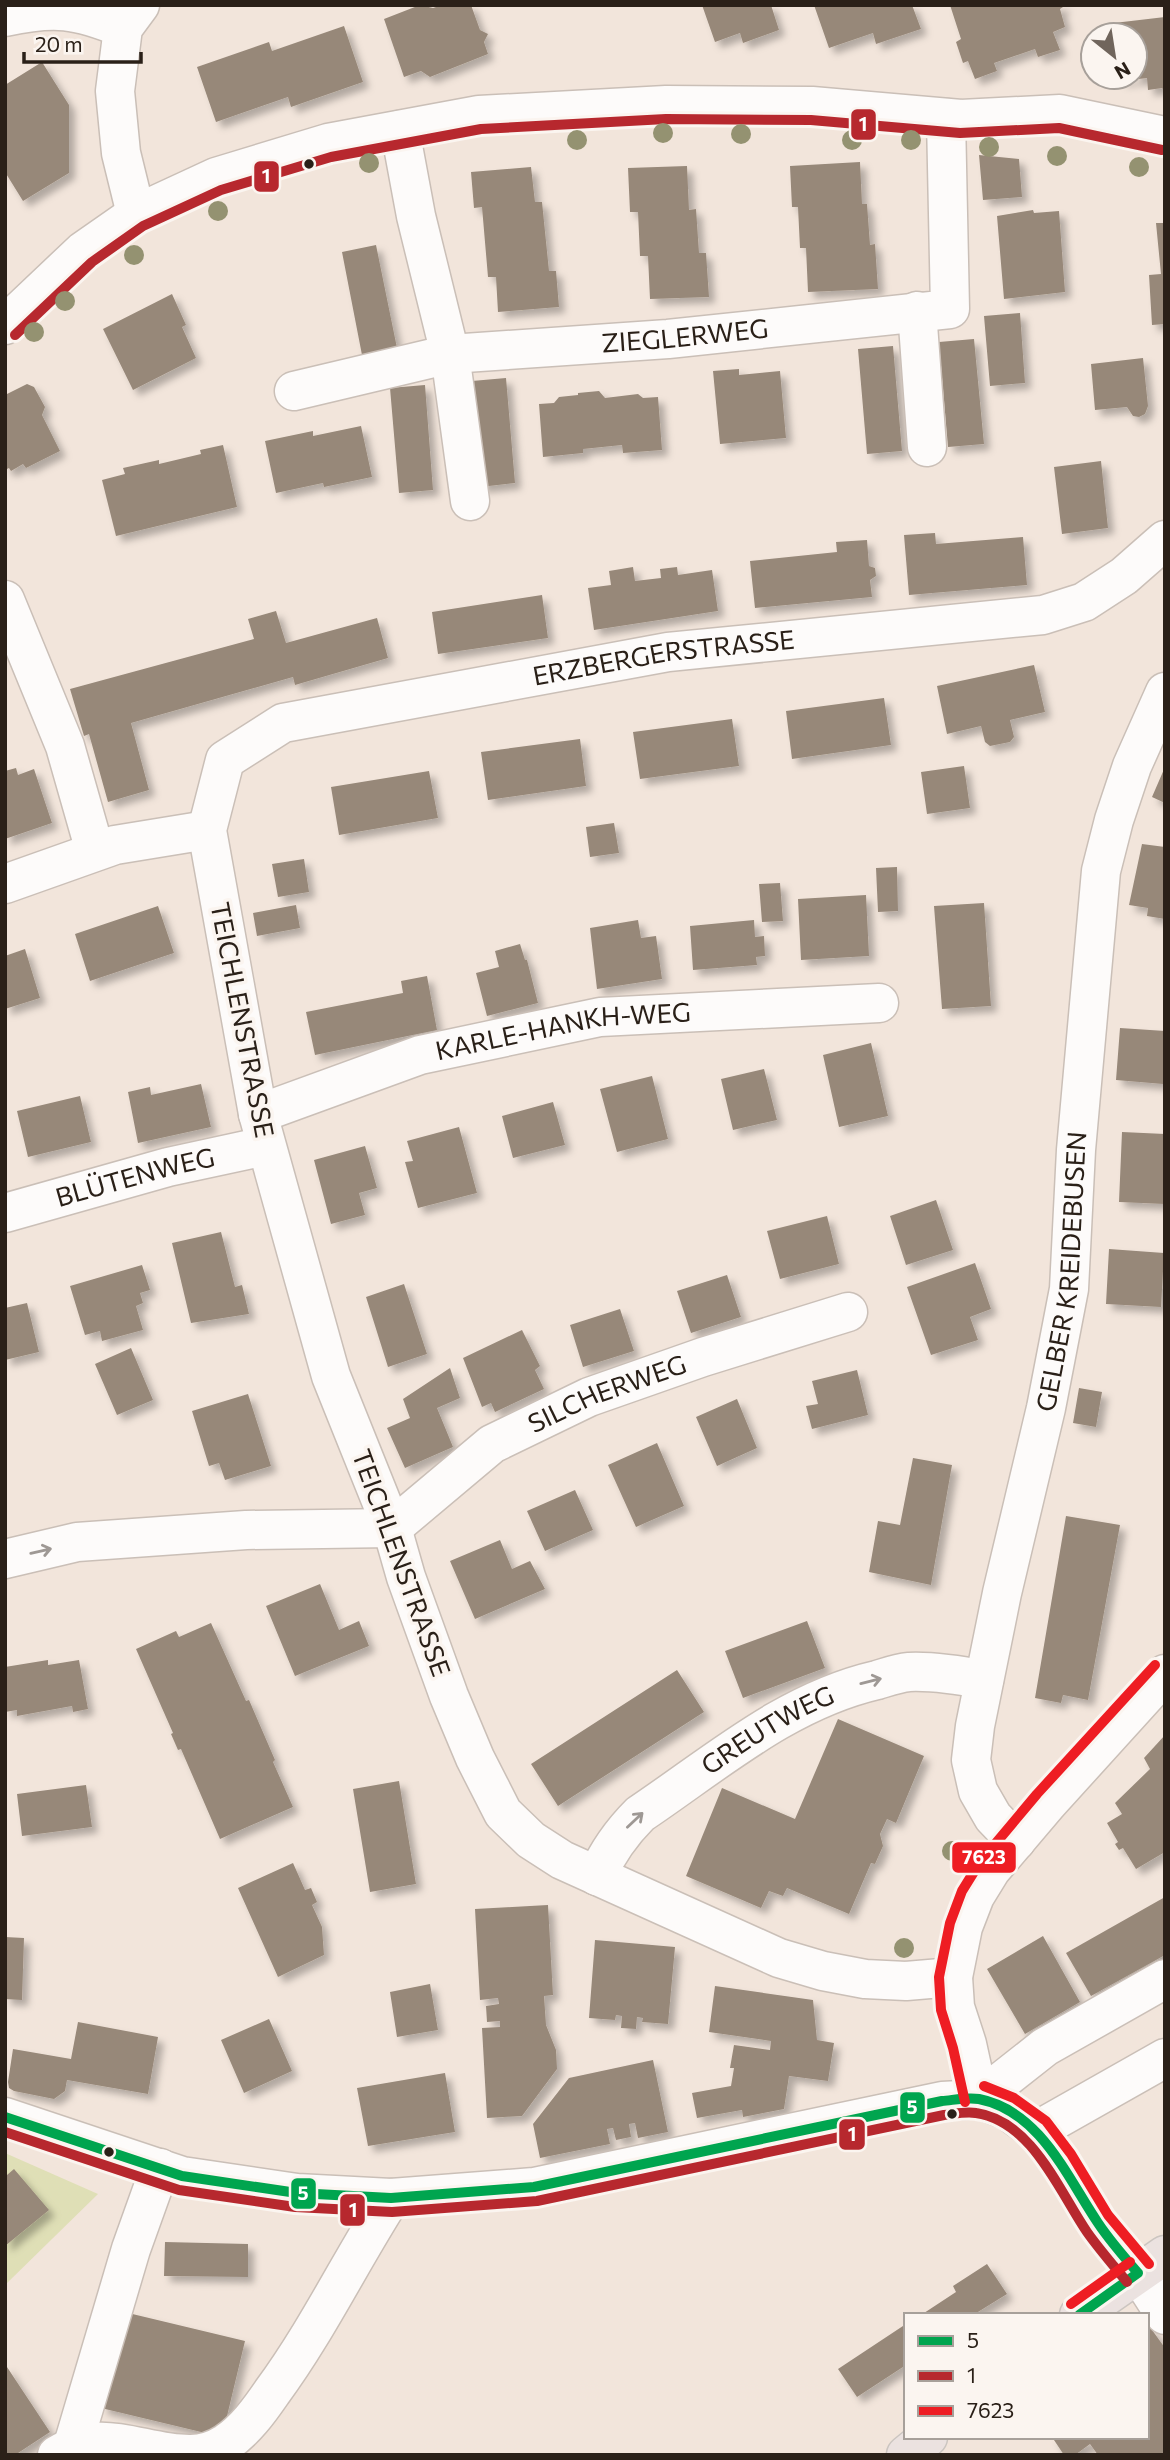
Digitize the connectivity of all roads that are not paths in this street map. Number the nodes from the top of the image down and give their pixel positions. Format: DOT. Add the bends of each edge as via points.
graph roads {
  1 [pos="5,17"];
  2 [pos="131,17"];
  3 [pos="946,118"];
  4 [pos="400,130"];
  5 [pos="1165,136"];
  6 [pos="136,214"];
  7 [pos="917,311"];
  8 [pos="5,325"];
  9 [pos="450,354"];
  10 [pos="294,391"];
  11 [pos="927,447"];
  12 [pos="470,501"];
  13 [pos="1165,540"];
  14 [pos="5,600"];
  15 [pos="1165,692"];
  16 [pos="207,830"];
  17 [pos="95,851"];
  18 [pos="5,884"];
  19 [pos="879,1003"];
  20 [pos="261,1130"];
  21 [pos="5,1213"];
  22 [pos="848,1312"];
  23 [pos="392,1528"];
  24 [pos="5,1559"];
  25 [pos="1165,1674"];
  26 [pos="984,1679"];
  27 [pos="1016,1841"];
  28 [pos="597,1876"];
  29 [pos="953,1976"];
  30 [pos="1165,1979"];
  31 [pos="1165,2058"];
  32 [pos="979,2099"];
  33 [pos="5,2117"];
  34 [pos="1036,2131"];
  35 [pos="160,2168"];
  36 [pos="391,2198"];
  37 [pos="1151,2264"];
  38 [pos="1082,2313"];
  39 [pos="1165,2315"];
  40 [pos="926,2439"];
  41 [pos="65,2450"];
  42 [pos="906,2455"];
  1 -- 2 [label="street" via="40,9"];
  2 -- 6 [label="street" via="115,91 121,153"];
  3 -- 4 [label="street" via="812,106 666,105 479,115"];
  3 -- 5 [label="street" via="1060,114"];
  3 -- 7 [label="street, ZIEGLERWEG" via="950,309"];
  4 -- 6 [label="street" via="328,143 216,177"];
  4 -- 9 [label="street"];
  6 -- 8 [label="street" via="83,251"];
  7 -- 9 [label="street, ZIEGLERWEG" via="668,339"];
  7 -- 11 [label="street"];
  9 -- 10 [label="street, ZIEGLERWEG"];
  9 -- 12 [label="street"];
  13 -- 16 [label="street, ERZBERGERSTRASSE" via="1124,576 1084,602 1043,615 668,652 283,723 225,760"];
  14 -- 17 [label="street" via="65,746"];
  15 -- 26 [label="street, GELBER KREIDEBUSEN" via="1132,766 1101,871 1076,1150 1069,1289"];
  16 -- 17 [label="street"];
  16 -- 20 [label="street, TEICHLENSTRASSE"];
  17 -- 18 [label="street"];
  19 -- 20 [label="street, KARLE-HANKH-WEG" via="600,1017 420,1055"];
  20 -- 21 [label="street, BLÜTENWEG" via="168,1167"];
  20 -- 23 [label="street, TEICHLENSTRASSE" via="331,1376"];
  22 -- 23 [label="street, SILCHERWEG" via="703,1357 565,1409 492,1444"];
  24 -- 23 [label="street, one-way" via="144,1527"];
  23 -- 28 [label="street, TEICHLENSTRASSE" via="449,1696 503,1813 531,1840"];
  25 -- 27 [label="street"];
  26 -- 27 [label="street, GELBER KREIDEBUSEN" via="971,1760 978,1791"];
  28 -- 26 [label="street, GREUTWEG, one-way" via="608,1851 640,1814 799,1708 908,1672"];
  27 -- 29 [label="street" via="975,1896"];
  28 -- 29 [label="street, TEICHLENSTRASSE" via="779,1958 823,1971 906,1981"];
  29 -- 32 [label="street" via="955,2007"];
  30 -- 32 [label="street" via="1045,2047"];
  31 -- 34 [label="street"];
  32 -- 34 [label="street" via="1007,2110"];
  32 -- 36 [label="street" via="942,2101 534,2187"];
  33 -- 35 [label="street"];
  34 -- 37 [label="street" via="1097,2223"];
  35 -- 36 [label="street" via="182,2176 297,2193"];
  35 -- 41 [label="street"];
  36 -- 41 [label="street" via="288,2371 228,2442 210,2452 189,2454 109,2441"];
  37 -- 38 [label="main road"];
  37 -- 39 [label="street"];
  40 -- 42 [label="main road"];
}
